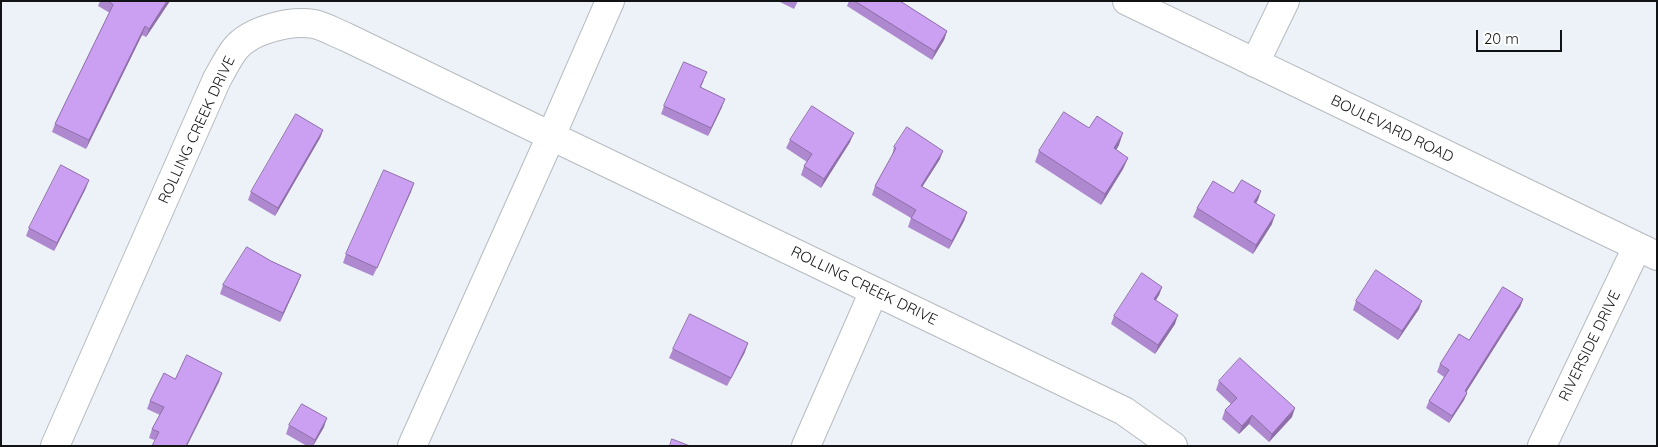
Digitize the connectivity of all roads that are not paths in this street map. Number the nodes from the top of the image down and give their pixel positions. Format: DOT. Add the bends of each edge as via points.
graph roads {
  1 [pos="610,1"];
  2 [pos="1127,1"];
  3 [pos="1285,1"];
  4 [pos="1255,63"];
  5 [pos="551,136"];
  6 [pos="1647,252"];
  7 [pos="874,291"];
  8 [pos="55,446"];
  9 [pos="412,446"];
  10 [pos="806,446"];
  11 [pos="1173,446"];
  12 [pos="1542,446"];
  1 -- 5 [label="street"];
  2 -- 4 [label="street, BOULEVARD ROAD"];
  3 -- 4 [label="street"];
  4 -- 6 [label="street, BOULEVARD ROAD"];
  5 -- 7 [label="street, ROLLING CREEK DRIVE"];
  5 -- 8 [label="street, ROLLING CREEK DRIVE" via="315,24 295,23 247,37 235,49 217,79"];
  5 -- 9 [label="street"];
  6 -- 12 [label="street, RIVERSIDE DRIVE"];
  7 -- 10 [label="street"];
  7 -- 11 [label="street, ROLLING CREEK DRIVE" via="1124,411"];
}
